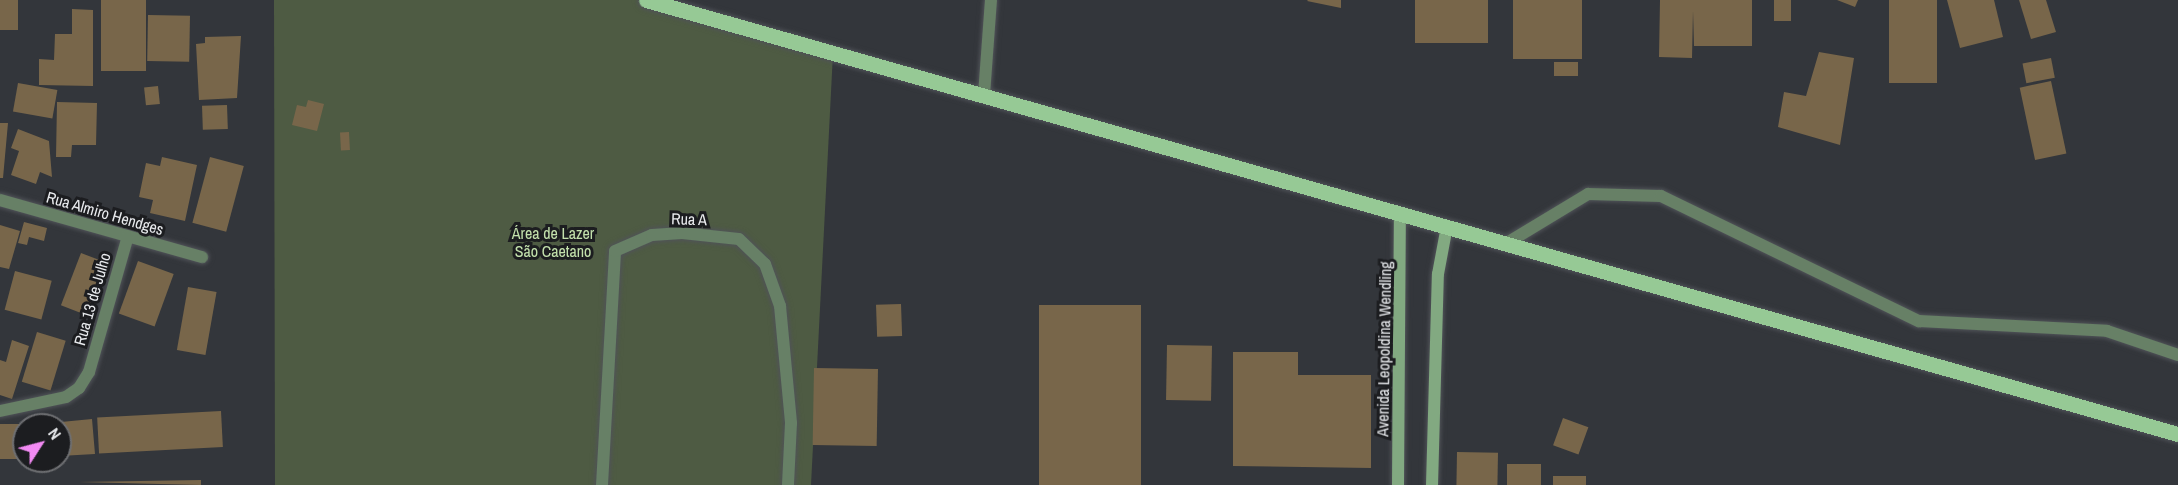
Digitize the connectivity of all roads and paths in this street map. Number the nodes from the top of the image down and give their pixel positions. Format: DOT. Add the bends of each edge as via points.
graph roads {
  1 [pos="646,0"];
  2 [pos="991,0"];
  3 [pos="984,94"];
  4 [pos="0,200"];
  5 [pos="1400,213"];
  6 [pos="1447,226"];
  7 [pos="128,236"];
  8 [pos="1508,243"];
  9 [pos="202,257"];
  10 [pos="2178,355"];
  11 [pos="0,411"];
  12 [pos="2178,434"];
  13 [pos="602,485"];
  14 [pos="788,485"];
  15 [pos="1398,485"];
  16 [pos="1432,485"];
  1 -- 3 [label="main road"];
  2 -- 3 [label="street"];
  3 -- 5 [label="main road"];
  4 -- 7 [label="street, Rua Almiro Hendges"];
  5 -- 6 [label="main road"];
  5 -- 15 [label="street, Avenida Leopoldina Wendling"];
  6 -- 8 [label="main road"];
  6 -- 16 [label="street" via="1438,274"];
  7 -- 9 [label="street, Rua Almiro Hendges"];
  7 -- 11 [label="street, Rua 13 de Julho" via="89,372 66,397"];
  8 -- 10 [label="street" via="1588,194 1661,196 1919,321 2107,331"];
  8 -- 12 [label="main road"];
  13 -- 14 [label="street, Rua A" via="615,251 652,236 682,233 739,239 765,264 780,306 790,423"];
}
